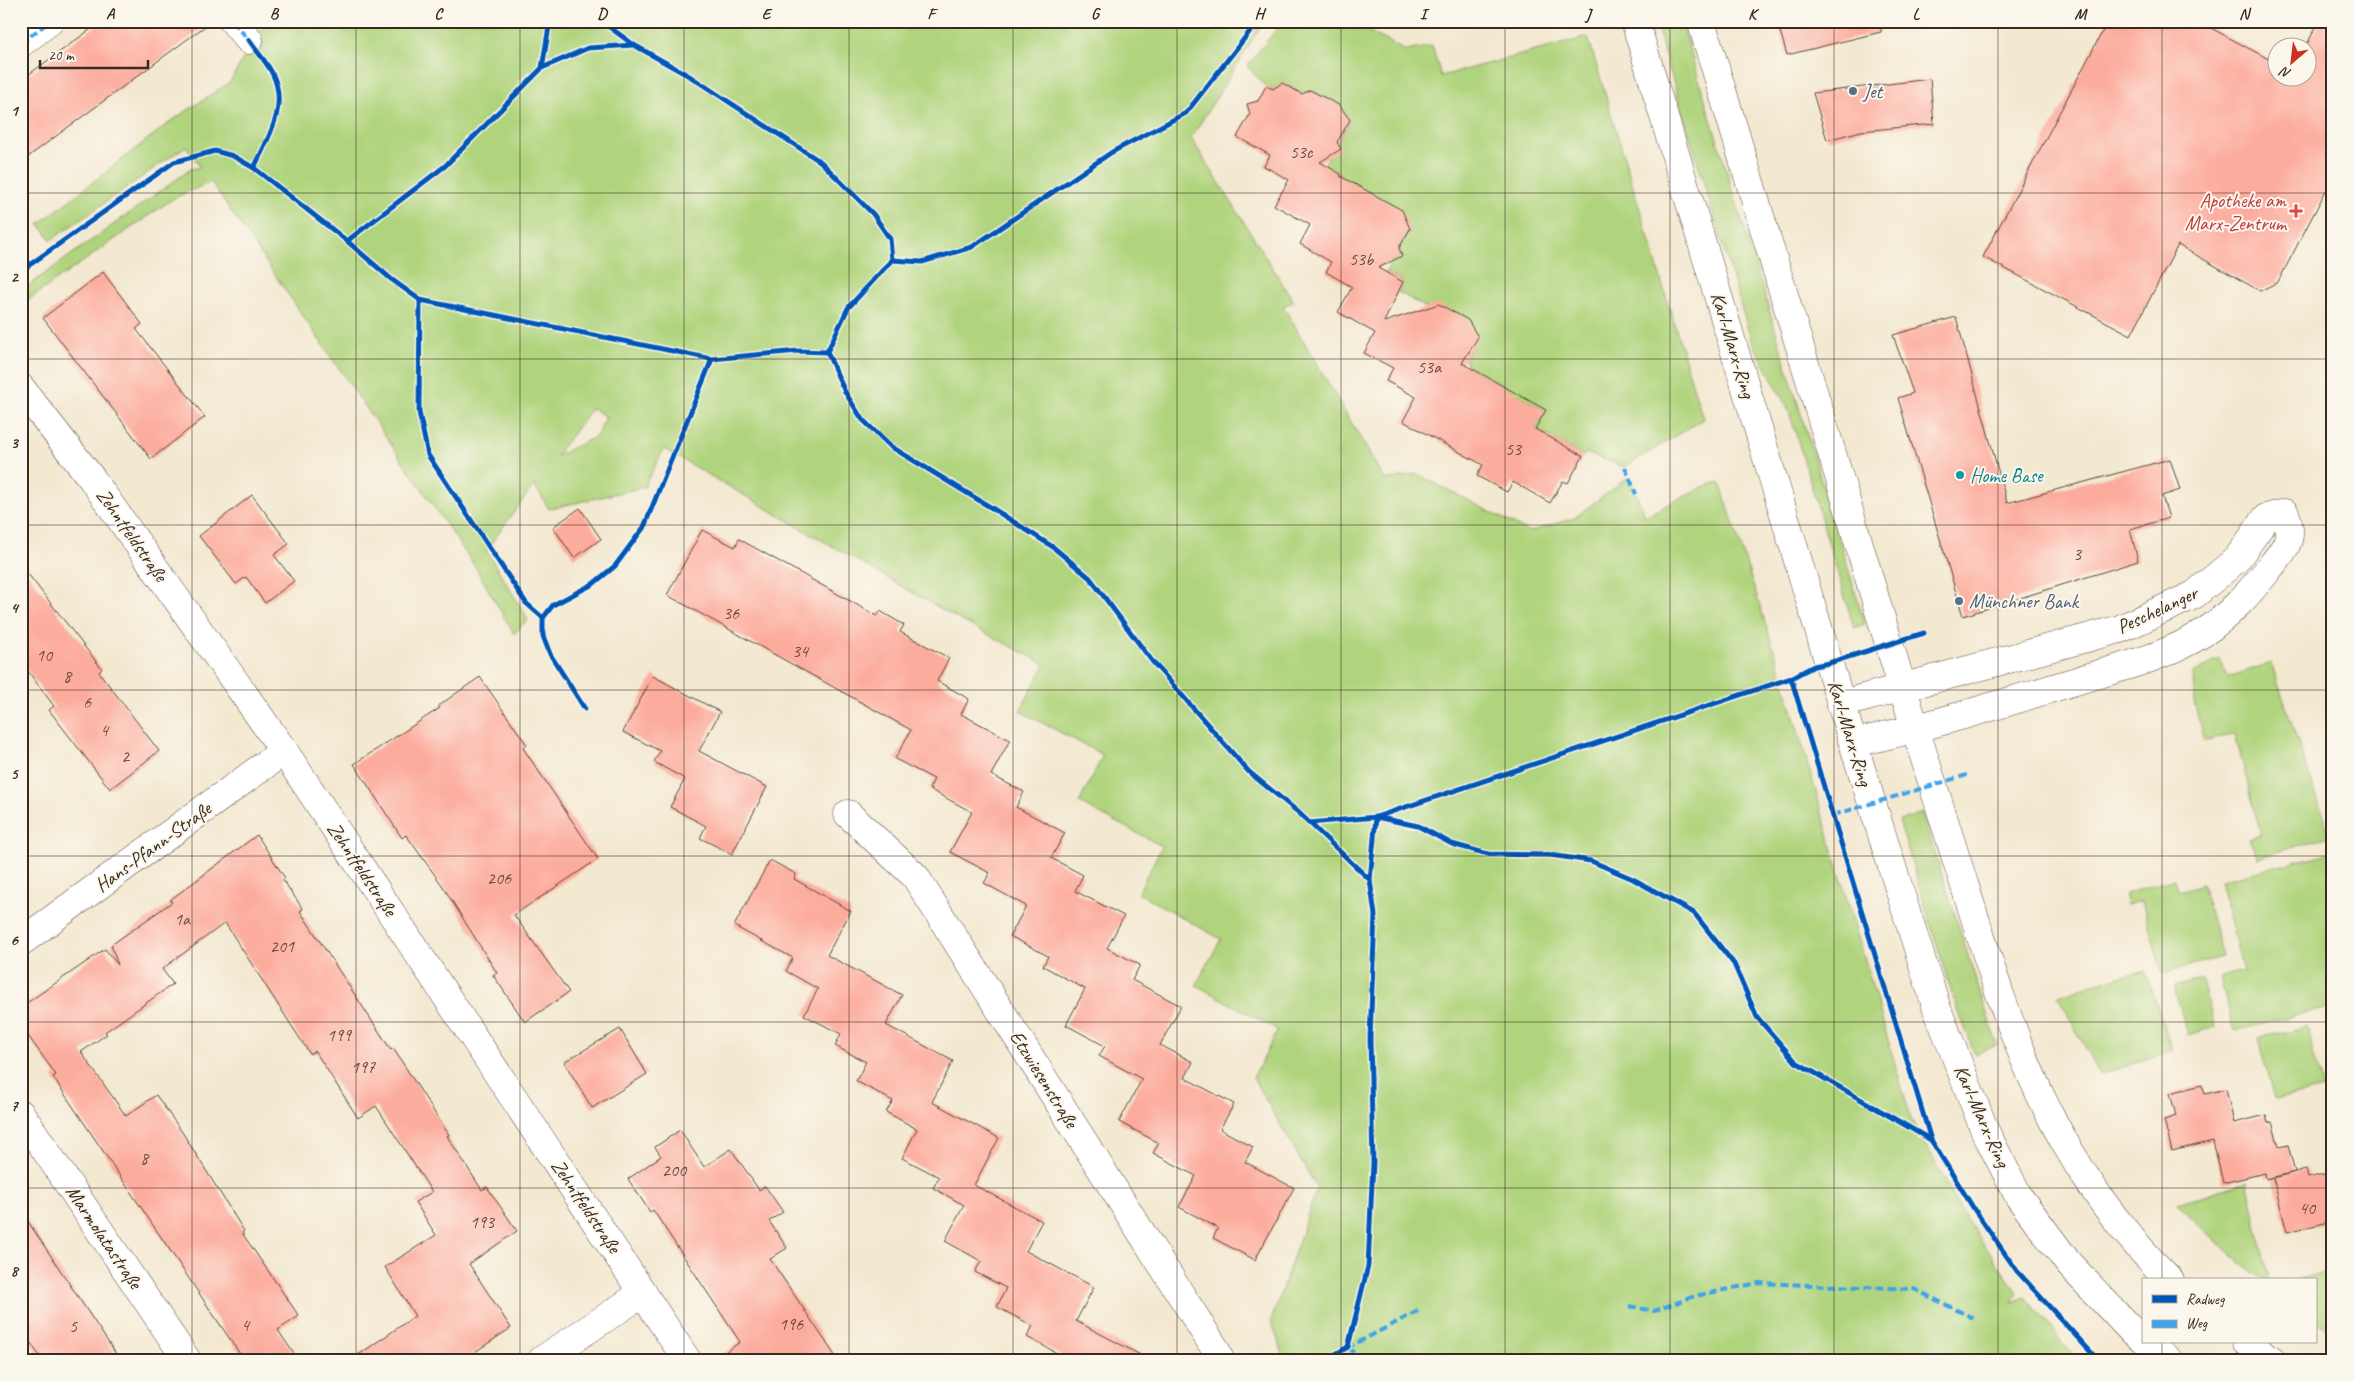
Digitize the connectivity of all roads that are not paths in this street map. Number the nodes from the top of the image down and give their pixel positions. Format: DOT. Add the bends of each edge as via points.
graph roads {
  1 [pos="50,21"];
  2 [pos="1635,21"];
  3 [pos="1701,21"];
  4 [pos="21,43"];
  5 [pos="21,388"];
  6 [pos="1902,688"];
  7 [pos="1841,704"];
  8 [pos="1914,730"];
  9 [pos="1853,743"];
  10 [pos="284,751"];
  11 [pos="848,814"];
  12 [pos="21,942"];
  13 [pos="21,1114"];
  14 [pos="2168,1278"];
  15 [pos="643,1293"];
  16 [pos="2142,1338"];
  17 [pos="2149,1344"];
  18 [pos="2249,1344"];
  19 [pos="187,1360"];
  20 [pos="542,1360"];
  21 [pos="687,1360"];
  22 [pos="1220,1360"];
  23 [pos="2168,1360"];
  24 [pos="2272,1360"];
  1 -- 4 [label="street"];
  2 -- 7 [label="street, Karl-Marx-Ring"];
  3 -- 6 [label="street"];
  5 -- 10 [label="street, Zehntfeldstraße" via="92,479"];
  6 -- 7 [label="street, Peschelanger"];
  6 -- 8 [label="street"];
  6 -- 8 [label="street, Peschelanger" via="2120,629 2170,607 2194,595 2237,559 2266,518 2285,513 2291,536 2284,549 2242,602 2204,633 2168,652"];
  7 -- 9 [label="street, Karl-Marx-Ring"];
  8 -- 9 [label="street, Peschelanger"];
  8 -- 14 [label="street" via="2000,998 2040,1096 2059,1136 2092,1188 2122,1228"];
  9 -- 16 [label="street, Karl-Marx-Ring" via="1938,1008 1985,1131 2019,1197 2069,1264"];
  10 -- 12 [label="street, Hans-Pfann-Straße"];
  10 -- 15 [label="street, Zehntfeldstraße"];
  11 -- 22 [label="street, Etzwiesenstraße" via="915,876 1211,1341"];
  13 -- 19 [label="street, Marmolatastraße"];
  15 -- 20 [label="street"];
  15 -- 21 [label="street, Zehntfeldstraße"];
  17 -- 23 [label="street"];
  18 -- 24 [label="street"];
}
